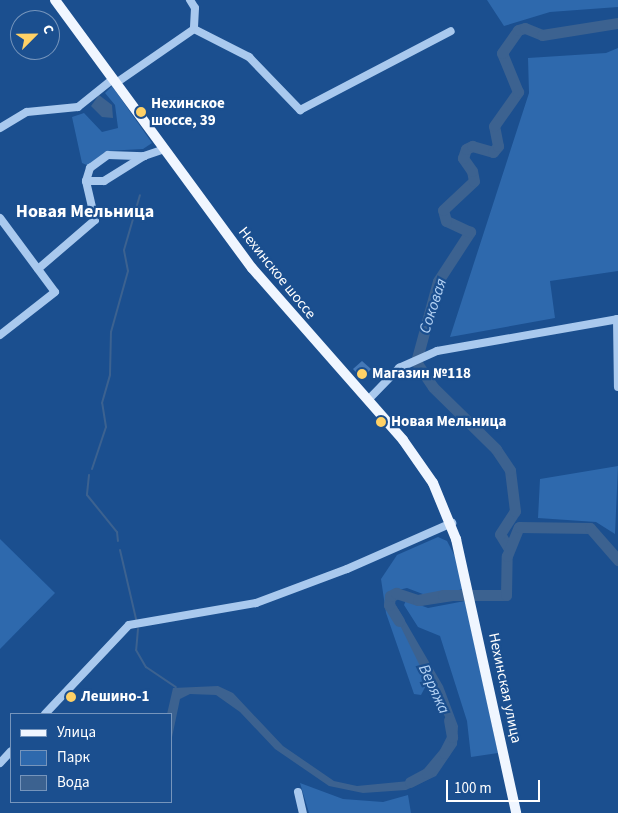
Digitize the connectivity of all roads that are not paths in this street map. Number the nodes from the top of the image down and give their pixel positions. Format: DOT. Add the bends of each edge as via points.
graph roads {
  1 [pos="55,0"];
  2 [pos="190,0"];
  3 [pos="194,30"];
  4 [pos="451,31"];
  5 [pos="114,81"];
  6 [pos="0,128"];
  7 [pos="164,149"];
  8 [pos="144,156"];
  9 [pos="86,181"];
  10 [pos="0,218"];
  11 [pos="38,269"];
  12 [pos="618,319"];
  13 [pos="0,336"];
  14 [pos="618,388"];
  15 [pos="368,400"];
  16 [pos="452,523"];
  17 [pos="464,569"];
  18 [pos="46,713"];
  19 [pos="10,751"];
  20 [pos="0,763"];
  21 [pos="298,792"];
  22 [pos="303,813"];
  23 [pos="516,813"];
  1 -- 5 [label="main road, Нехинское шоссе"];
  2 -- 3 [label="street" via="195,8"];
  3 -- 4 [label="street" via="249,58 300,110"];
  3 -- 5 [label="street"];
  5 -- 6 [label="street" via="78,107 27,112"];
  5 -- 7 [label="main road, Нехинское шоссе"];
  7 -- 8 [label="street"];
  7 -- 15 [label="main road, Нехинское шоссе" via="281,305"];
  8 -- 9 [label="street" via="104,181"];
  8 -- 9 [label="street" via="108,154 90,168"];
  9 -- 11 [label="street" via="95,220"];
  10 -- 11 [label="street"];
  11 -- 13 [label="street" via="55,292"];
  12 -- 14 [label="street"];
  12 -- 15 [label="street" via="437,351 399,368"];
  15 -- 16 [label="main road, Нехинское шоссе" via="424,468"];
  16 -- 17 [label="main road, Нехинское шоссе"];
  16 -- 18 [label="street" via="347,569 256,602 129,625"];
  17 -- 23 [label="main road, Нехинская улица"];
  19 -- 20 [label="street"];
  21 -- 22 [label="street"];
}
